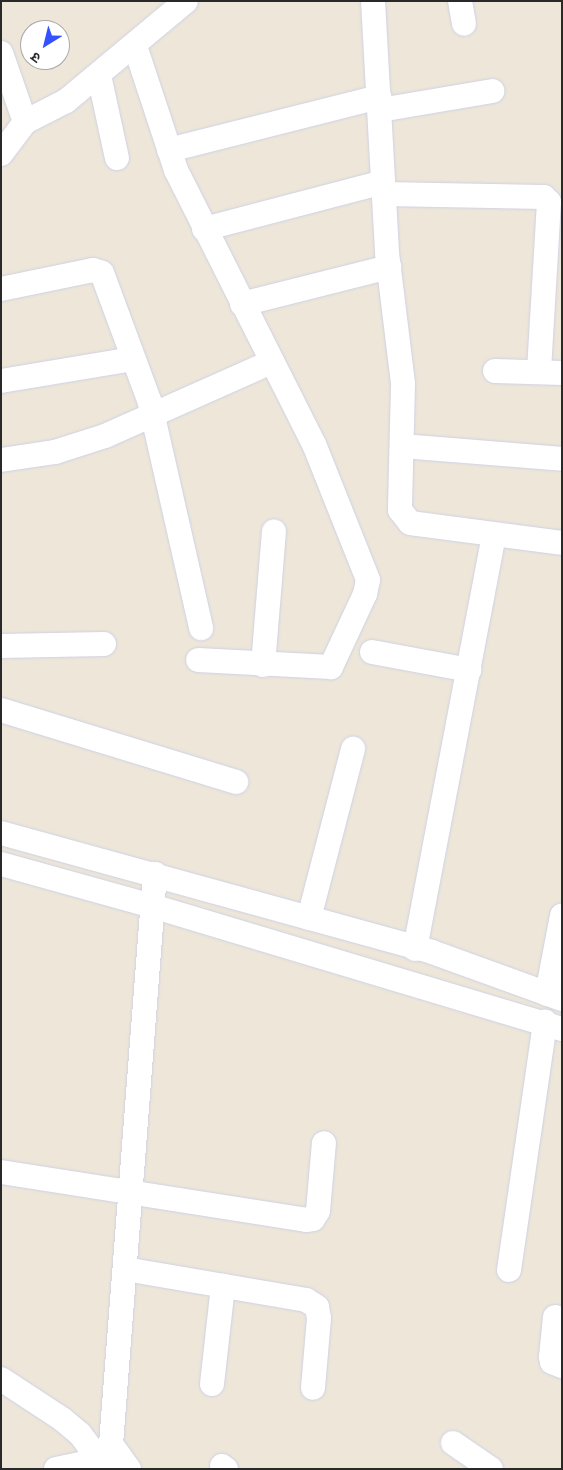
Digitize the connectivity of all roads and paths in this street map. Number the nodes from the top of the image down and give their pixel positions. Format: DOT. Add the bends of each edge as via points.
graph roads {
  1 [pos="186,1"];
  2 [pos="373,1"];
  3 [pos="134,46"];
  4 [pos="1,53"];
  5 [pos="99,75"];
  6 [pos="492,91"];
  7 [pos="379,104"];
  8 [pos="25,122"];
  9 [pos="169,150"];
  10 [pos="1,154"];
  11 [pos="117,158"];
  12 [pos="384,188"];
  13 [pos="204,228"];
  14 [pos="389,267"];
  15 [pos="1,289"];
  16 [pos="242,304"];
  17 [pos="132,359"];
  18 [pos="271,362"];
  19 [pos="495,370"];
  20 [pos="550,372"];
  21 [pos="1,381"];
  22 [pos="153,415"];
  23 [pos="402,446"];
  24 [pos="562,459"];
  25 [pos="1,460"];
  26 [pos="274,531"];
  27 [pos="494,534"];
  28 [pos="562,543"];
  29 [pos="202,628"];
  30 [pos="104,644"];
  31 [pos="1,646"];
  32 [pos="372,652"];
  33 [pos="198,660"];
  34 [pos="263,665"];
  35 [pos="469,670"];
  36 [pos="1,710"];
  37 [pos="353,749"];
  38 [pos="236,782"];
  39 [pos="1,833"];
  40 [pos="1,864"];
  41 [pos="155,874"];
  42 [pos="152,906"];
  43 [pos="562,916"];
  44 [pos="309,918"];
  45 [pos="415,949"];
  46 [pos="554,997"];
  47 [pos="553,1026"];
  48 [pos="324,1143"];
  49 [pos="1,1172"];
  50 [pos="132,1193"];
  51 [pos="125,1269"];
  52 [pos="509,1270"];
  53 [pos="223,1286"];
  54 [pos="555,1317"];
  55 [pos="562,1366"];
  56 [pos="1,1380"];
  57 [pos="212,1384"];
  58 [pos="313,1388"];
  59 [pos="453,1443"];
  60 [pos="102,1464"];
  61 [pos="56,1469"];
  62 [pos="129,1469"];
  63 [pos="491,1469"];
  1 -- 3 [label="street"];
  2 -- 7 [label="street"];
  3 -- 5 [label="street"];
  3 -- 9 [label="street"];
  4 -- 8 [label="street"];
  5 -- 8 [label="street" via="61,105"];
  5 -- 11 [label="street"];
  6 -- 7 [label="street"];
  7 -- 9 [label="street"];
  7 -- 12 [label="street"];
  8 -- 10 [label="street"];
  9 -- 13 [label="street"];
  12 -- 13 [label="street"];
  12 -- 14 [label="street"];
  12 -- 20 [label="street" via="544,196 549,202"];
  13 -- 16 [label="street"];
  14 -- 16 [label="street"];
  14 -- 23 [label="street" via="403,384"];
  15 -- 17 [label="street" via="98,270 119,311"];
  16 -- 18 [label="street"];
  17 -- 21 [label="street"];
  17 -- 22 [label="street"];
  18 -- 22 [label="street"];
  18 -- 34 [label="street" via="314,444 368,580 362,602 331,667"];
  19 -- 20 [label="street"];
  22 -- 25 [label="street" via="81,445"];
  22 -- 29 [label="street"];
  23 -- 24 [label="street"];
  23 -- 27 [label="street" via="400,510 403,517 410,523"];
  26 -- 34 [label="street"];
  27 -- 28 [label="street"];
  27 -- 35 [label="street"];
  30 -- 31 [label="street"];
  32 -- 35 [label="street"];
  33 -- 34 [label="street"];
  35 -- 45 [label="street"];
  36 -- 38 [label="street"];
  37 -- 44 [label="street"];
  39 -- 41 [label="street"];
  40 -- 42 [label="street"];
  41 -- 42 [label="street"];
  41 -- 44 [label="street"];
  42 -- 47 [label="street"];
  42 -- 50 [label="street"];
  43 -- 46 [label="street"];
  44 -- 45 [label="street"];
  45 -- 46 [label="street"];
  47 -- 52 [label="street"];
  48 -- 50 [label="street" via="318,1211 313,1218 306,1220"];
  49 -- 50 [label="street"];
  50 -- 51 [label="street"];
  51 -- 53 [label="street"];
  51 -- 62 [label="street" via="111,1444"];
  53 -- 57 [label="street"];
  53 -- 58 [label="street" via="306,1300 317,1307 319,1318"];
  54 -- 55 [label="street" via="551,1357 552,1362"];
  56 -- 60 [label="street" via="62,1419 80,1434"];
  59 -- 63 [label="street"];
  60 -- 61 [label="street"];
}
